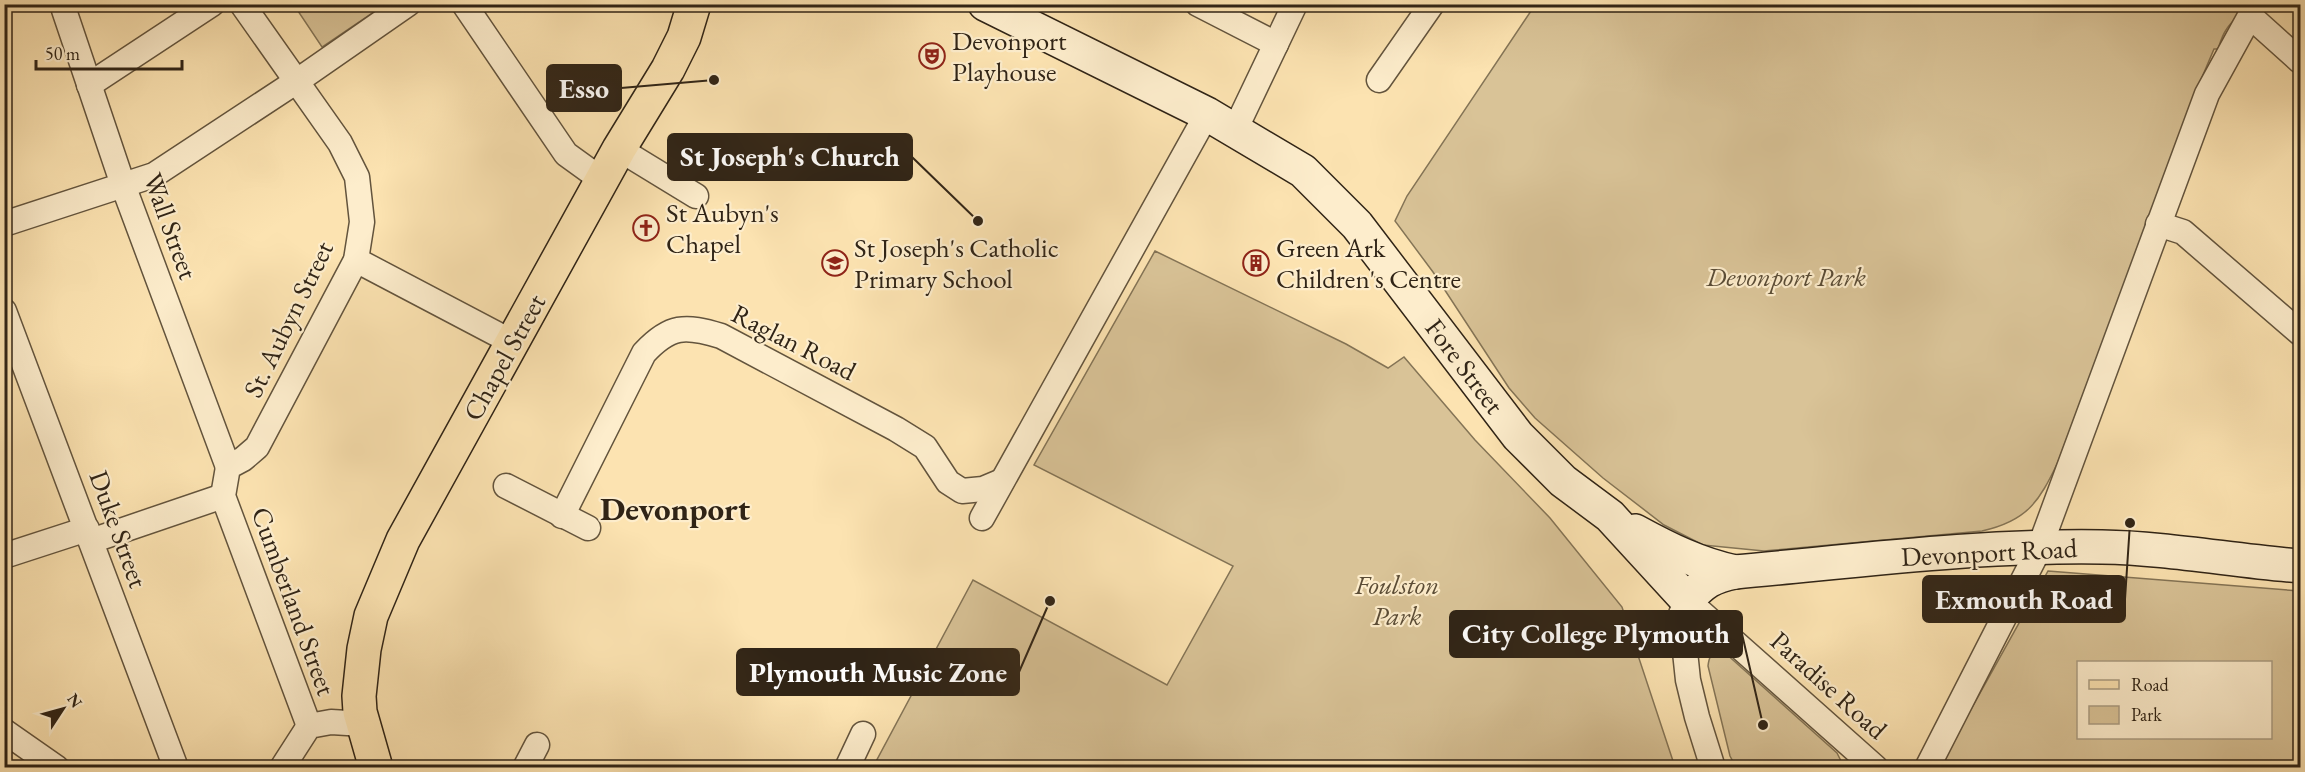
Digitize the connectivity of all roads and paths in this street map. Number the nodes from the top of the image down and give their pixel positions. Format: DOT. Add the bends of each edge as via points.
graph roads {
  1 [pos="64,4"];
  2 [pos="212,4"];
  3 [pos="242,4"];
  4 [pos="408,4"];
  5 [pos="464,4"];
  6 [pos="694,4"];
  7 [pos="985,4"];
  8 [pos="1198,4"];
  9 [pos="1295,4"];
  10 [pos="1432,4"];
  11 [pos="2252,10"];
  12 [pos="1276,44"];
  13 [pos="2301,61"];
  14 [pos="1379,80"];
  15 [pos="295,82"];
  16 [pos="89,85"];
  17 [pos="1207,114"];
  18 [pos="1235,130"];
  19 [pos="619,149"];
  20 [pos="602,180"];
  21 [pos="123,185"];
  22 [pos="696,196"];
  23 [pos="4,224"];
  24 [pos="2158,224"];
  25 [pos="356,260"];
  26 [pos="4,312"];
  27 [pos="2301,333"];
  28 [pos="512,342"];
  29 [pos="228,467"];
  30 [pos="1002,481"];
  31 [pos="507,486"];
  32 [pos="223,496"];
  33 [pos="562,516"];
  34 [pos="1610,516"];
  35 [pos="982,518"];
  36 [pos="588,528"];
  37 [pos="89,535"];
  38 [pos="2039,549"];
  39 [pos="4,556"];
  40 [pos="2301,566"];
  41 [pos="1735,572"];
  42 [pos="1687,600"];
  43 [pos="364,724"];
  44 [pos="309,726"];
  45 [pos="4,731"];
  46 [pos="863,734"];
  47 [pos="537,745"];
  48 [pos="57,768"];
  49 [pos="176,768"];
  50 [pos="282,768"];
  51 [pos="376,768"];
  52 [pos="525,768"];
  53 [pos="847,768"];
  54 [pos="1713,768"];
  55 [pos="1876,768"];
  56 [pos="1927,768"];
  1 -- 16 [label="street, Wall Street"];
  2 -- 16 [label="street"];
  3 -- 15 [label="street, St. Aubyn Street"];
  4 -- 15 [label="street"];
  5 -- 20 [label="street" via="566,154"];
  6 -- 19 [label="main road, Chapel Street" via="668,69"];
  7 -- 17 [label="street, Fore Street"];
  8 -- 12 [label="street"];
  9 -- 12 [label="street"];
  10 -- 14 [label="street"];
  11 -- 13 [label="street"];
  11 -- 24 [label="street" via="2207,94"];
  12 -- 18 [label="street"];
  15 -- 21 [label="street" via="154,175"];
  15 -- 25 [label="street, St. Aubyn Street" via="340,143 357,177 362,222"];
  16 -- 21 [label="street, Wall Street"];
  17 -- 18 [label="street, Fore Street"];
  17 -- 30 [label="street"];
  18 -- 34 [label="street, Fore Street" via="1303,171 1357,225 1518,436 1563,481"];
  19 -- 20 [label="main road, Chapel Street"];
  19 -- 22 [label="street"];
  20 -- 28 [label="main road, Chapel Street"];
  21 -- 23 [label="street"];
  21 -- 29 [label="street, Wall Street"];
  24 -- 27 [label="street" via="2183,232"];
  24 -- 38 [label="street"];
  25 -- 28 [label="street"];
  25 -- 29 [label="street, St. Aubyn Street" via="257,447"];
  26 -- 37 [label="street, Duke Street"];
  28 -- 43 [label="main road, Chapel Street" via="403,540 371,616 360,680"];
  29 -- 32 [label="street"];
  30 -- 33 [label="street, Raglan Road" via="983,489 962,491 948,482 925,447 896,429 721,336 698,329 679,329 659,337 644,354"];
  30 -- 35 [label="street"];
  31 -- 33 [label="street"];
  32 -- 37 [label="street"];
  32 -- 44 [label="street, Cumberland Street"];
  33 -- 36 [label="street"];
  34 -- 41 [label="street" via="1673,552"];
  34 -- 42 [label="street, Fore Street"];
  37 -- 39 [label="street"];
  37 -- 49 [label="street, Duke Street"];
  38 -- 40 [label="street, Devonport Road" via="2118,548"];
  38 -- 41 [label="street, Devonport Road" via="1924,554"];
  38 -- 56 [label="street"];
  41 -- 42 [label="street, Devonport Road" via="1712,577"];
  42 -- 54 [label="street" via="1681,614 1688,680"];
  42 -- 55 [label="street, Paradise Road"];
  43 -- 44 [label="street" via="331,722"];
  43 -- 51 [label="main road, Chapel Street"];
  44 -- 50 [label="street"];
  45 -- 48 [label="street"];
  46 -- 53 [label="street"];
  47 -- 52 [label="street"];
}
